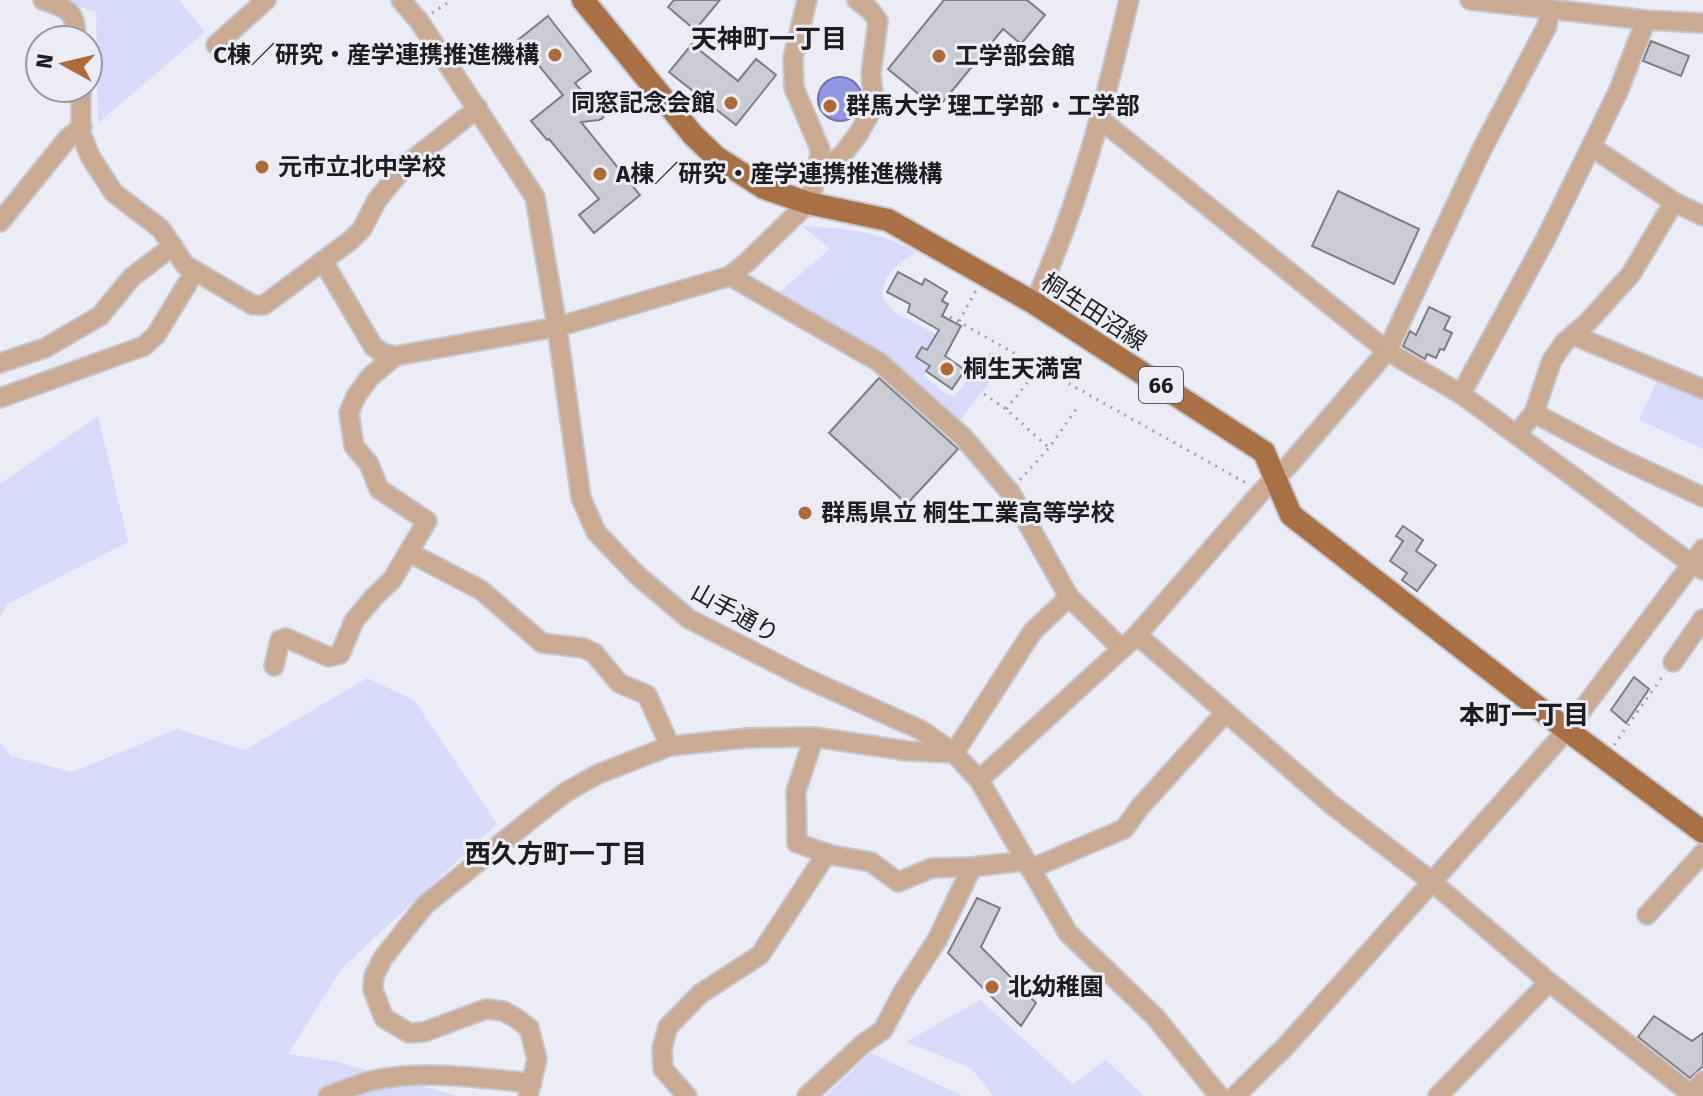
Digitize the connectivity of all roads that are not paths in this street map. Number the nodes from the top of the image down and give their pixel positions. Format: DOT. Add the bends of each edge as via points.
graph roads {
  1 [pos="43,0"];
  2 [pos="266,0"];
  3 [pos="401,0"];
  4 [pos="583,0"];
  5 [pos="807,0"];
  6 [pos="857,0"];
  7 [pos="1129,0"];
  8 [pos="1470,0"];
  9 [pos="1516,2"];
  10 [pos="1550,9"];
  11 [pos="1646,20"];
  12 [pos="1703,23"];
  13 [pos="74,24"];
  14 [pos="216,45"];
  15 [pos="81,104"];
  16 [pos="478,108"];
  17 [pos="1101,120"];
  18 [pos="82,127"];
  19 [pos="1592,144"];
  20 [pos="818,173"];
  21 [pos="1674,202"];
  22 [pos="808,203"];
  23 [pos="1703,216"];
  24 [pos="0,222"];
  25 [pos="173,246"];
  26 [pos="323,261"];
  27 [pos="195,271"];
  28 [pos="730,276"];
  29 [pos="1034,303"];
  30 [pos="557,327"];
  31 [pos="1575,333"];
  32 [pos="1387,351"];
  33 [pos="395,356"];
  34 [pos="0,363"];
  35 [pos="1703,389"];
  36 [pos="1461,394"];
  37 [pos="0,398"];
  38 [pos="1534,413"];
  39 [pos="1517,434"];
  40 [pos="1268,484"];
  41 [pos="1703,497"];
  42 [pos="410,553"];
  43 [pos="1700,562"];
  44 [pos="1069,597"];
  45 [pos="1703,619"];
  46 [pos="1137,635"];
  47 [pos="1122,649"];
  48 [pos="1673,662"];
  49 [pos="274,666"];
  50 [pos="1225,713"];
  51 [pos="1567,730"];
  52 [pos="814,737"];
  53 [pos="670,746"];
  54 [pos="954,753"];
  55 [pos="979,780"];
  56 [pos="1703,832"];
  57 [pos="827,853"];
  58 [pos="1703,853"];
  59 [pos="1027,865"];
  60 [pos="972,867"];
  61 [pos="1431,881"];
  62 [pos="1647,915"];
  63 [pos="1549,982"];
  64 [pos="530,1089"];
  65 [pos="1695,1090"];
  66 [pos="328,1096"];
  67 [pos="687,1096"];
  68 [pos="807,1096"];
  69 [pos="1219,1096"];
  70 [pos="1235,1096"];
  71 [pos="1438,1096"];
  1 -- 13 [label="street" via="64,7"];
  2 -- 14 [label="street"];
  3 -- 16 [label="street, 山手通り"];
  4 -- 22 [label="main road, 桐生田沼線 / 66" via="716,157 764,188"];
  5 -- 20 [label="street" via="793,58 794,88 820,149"];
  6 -- 20 [label="street" via="878,21 871,73 874,106 843,154"];
  7 -- 17 [label="street"];
  8 -- 9 [label="street"];
  9 -- 10 [label="street"];
  10 -- 11 [label="street"];
  10 -- 32 [label="street" via="1547,26"];
  11 -- 12 [label="street"];
  11 -- 19 [label="street"];
  15 -- 18 [label="street"];
  16 -- 26 [label="street" via="406,165 377,200 362,229"];
  16 -- 30 [label="street, 山手通り" via="535,197"];
  17 -- 29 [label="street" via="1074,206"];
  17 -- 32 [label="street"];
  18 -- 24 [label="street"];
  18 -- 25 [label="street" via="91,158 114,193 161,229"];
  19 -- 21 [label="street"];
  19 -- 36 [label="street"];
  20 -- 22 [label="street"];
  21 -- 23 [label="street"];
  21 -- 31 [label="street" via="1631,274"];
  22 -- 28 [label="street"];
  22 -- 29 [label="main road, 桐生田沼線 / 66" via="888,220"];
  25 -- 27 [label="street"];
  25 -- 34 [label="street" via="132,277 100,316 45,348"];
  26 -- 27 [label="street" via="264,305 253,305"];
  26 -- 33 [label="street" via="373,346"];
  27 -- 37 [label="street" via="144,346"];
  28 -- 30 [label="street"];
  28 -- 44 [label="street" via="879,362 963,437 1010,492"];
  29 -- 40 [label="main road, 桐生田沼線 / 66" via="1264,452"];
  30 -- 33 [label="street"];
  30 -- 54 [label="street, 山手通り" via="581,498 596,532 689,619 921,730"];
  31 -- 35 [label="street"];
  31 -- 38 [label="street" via="1552,360"];
  32 -- 36 [label="street"];
  32 -- 40 [label="street"];
  33 -- 42 [label="street" via="370,377 349,413 354,446 379,489 427,521"];
  36 -- 39 [label="street"];
  38 -- 39 [label="street"];
  38 -- 41 [label="street"];
  39 -- 43 [label="street"];
  40 -- 46 [label="street"];
  40 -- 51 [label="main road, 桐生田沼線 / 66" via="1291,515"];
  42 -- 49 [label="street" via="354,621 340,654 329,657 286,638 280,640"];
  42 -- 53 [label="street" via="481,590 542,643 594,653 619,683 647,695"];
  43 -- 51 [label="street"];
  44 -- 47 [label="street"];
  44 -- 54 [label="street" via="1033,631"];
  45 -- 48 [label="street"];
  46 -- 47 [label="street"];
  46 -- 50 [label="street"];
  47 -- 55 [label="street"];
  50 -- 59 [label="street" via="1124,829"];
  50 -- 61 [label="street"];
  51 -- 56 [label="main road, 桐生田沼線 / 66"];
  51 -- 61 [label="street"];
  52 -- 53 [label="street"];
  52 -- 54 [label="street"];
  52 -- 57 [label="street" via="796,791 797,843"];
  53 -- 64 [label="street" via="598,774 535,816 425,905 374,976 373,990 384,1018 409,1033 486,1009 516,1018 529,1028 537,1059"];
  54 -- 55 [label="street, 山手通り"];
  55 -- 59 [label="street, 山手通り"];
  57 -- 60 [label="street" via="871,862 898,882 932,868"];
  57 -- 67 [label="street" via="760,955 700,994 668,1027 663,1069"];
  58 -- 62 [label="street"];
  59 -- 60 [label="street"];
  59 -- 69 [label="street, 山手通り" via="1068,933 1156,1018"];
  60 -- 68 [label="street" via="937,940 883,1030"];
  61 -- 63 [label="street"];
  61 -- 70 [label="street" via="1286,1046"];
  63 -- 65 [label="street"];
  63 -- 71 [label="street"];
  64 -- 66 [label="street" via="418,1075 368,1082"];
}
